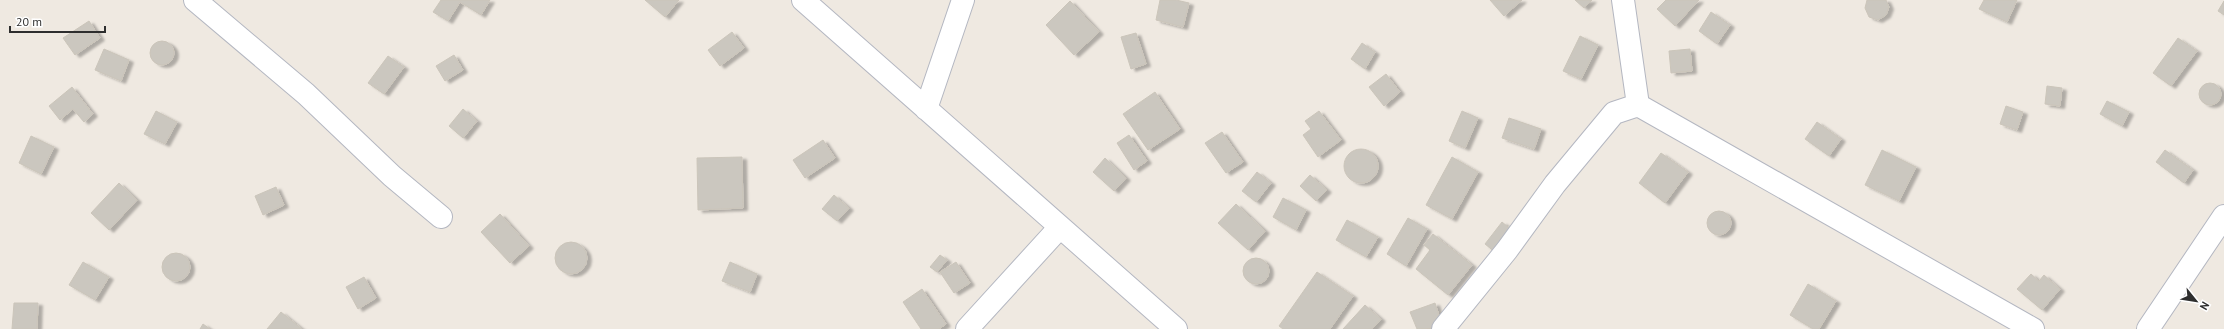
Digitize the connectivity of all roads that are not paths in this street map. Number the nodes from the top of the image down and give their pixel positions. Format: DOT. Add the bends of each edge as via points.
graph roads {
  1 [pos="195,0"];
  2 [pos="803,0"];
  3 [pos="963,0"];
  4 [pos="1623,0"];
  5 [pos="1638,105"];
  6 [pos="926,109"];
  7 [pos="2224,216"];
  8 [pos="441,217"];
  9 [pos="1060,226"];
  10 [pos="967,329"];
  11 [pos="1176,329"];
  12 [pos="1443,329"];
  13 [pos="2033,329"];
  14 [pos="2148,329"];
  1 -- 8 [label="street" via="306,94 392,176"];
  2 -- 6 [label="street"];
  3 -- 6 [label="street"];
  4 -- 5 [label="street"];
  5 -- 12 [label="street" via="1614,113 1555,184 1507,250"];
  5 -- 13 [label="street"];
  6 -- 9 [label="street"];
  7 -- 14 [label="street"];
  9 -- 10 [label="street"];
  9 -- 11 [label="street"];
}
